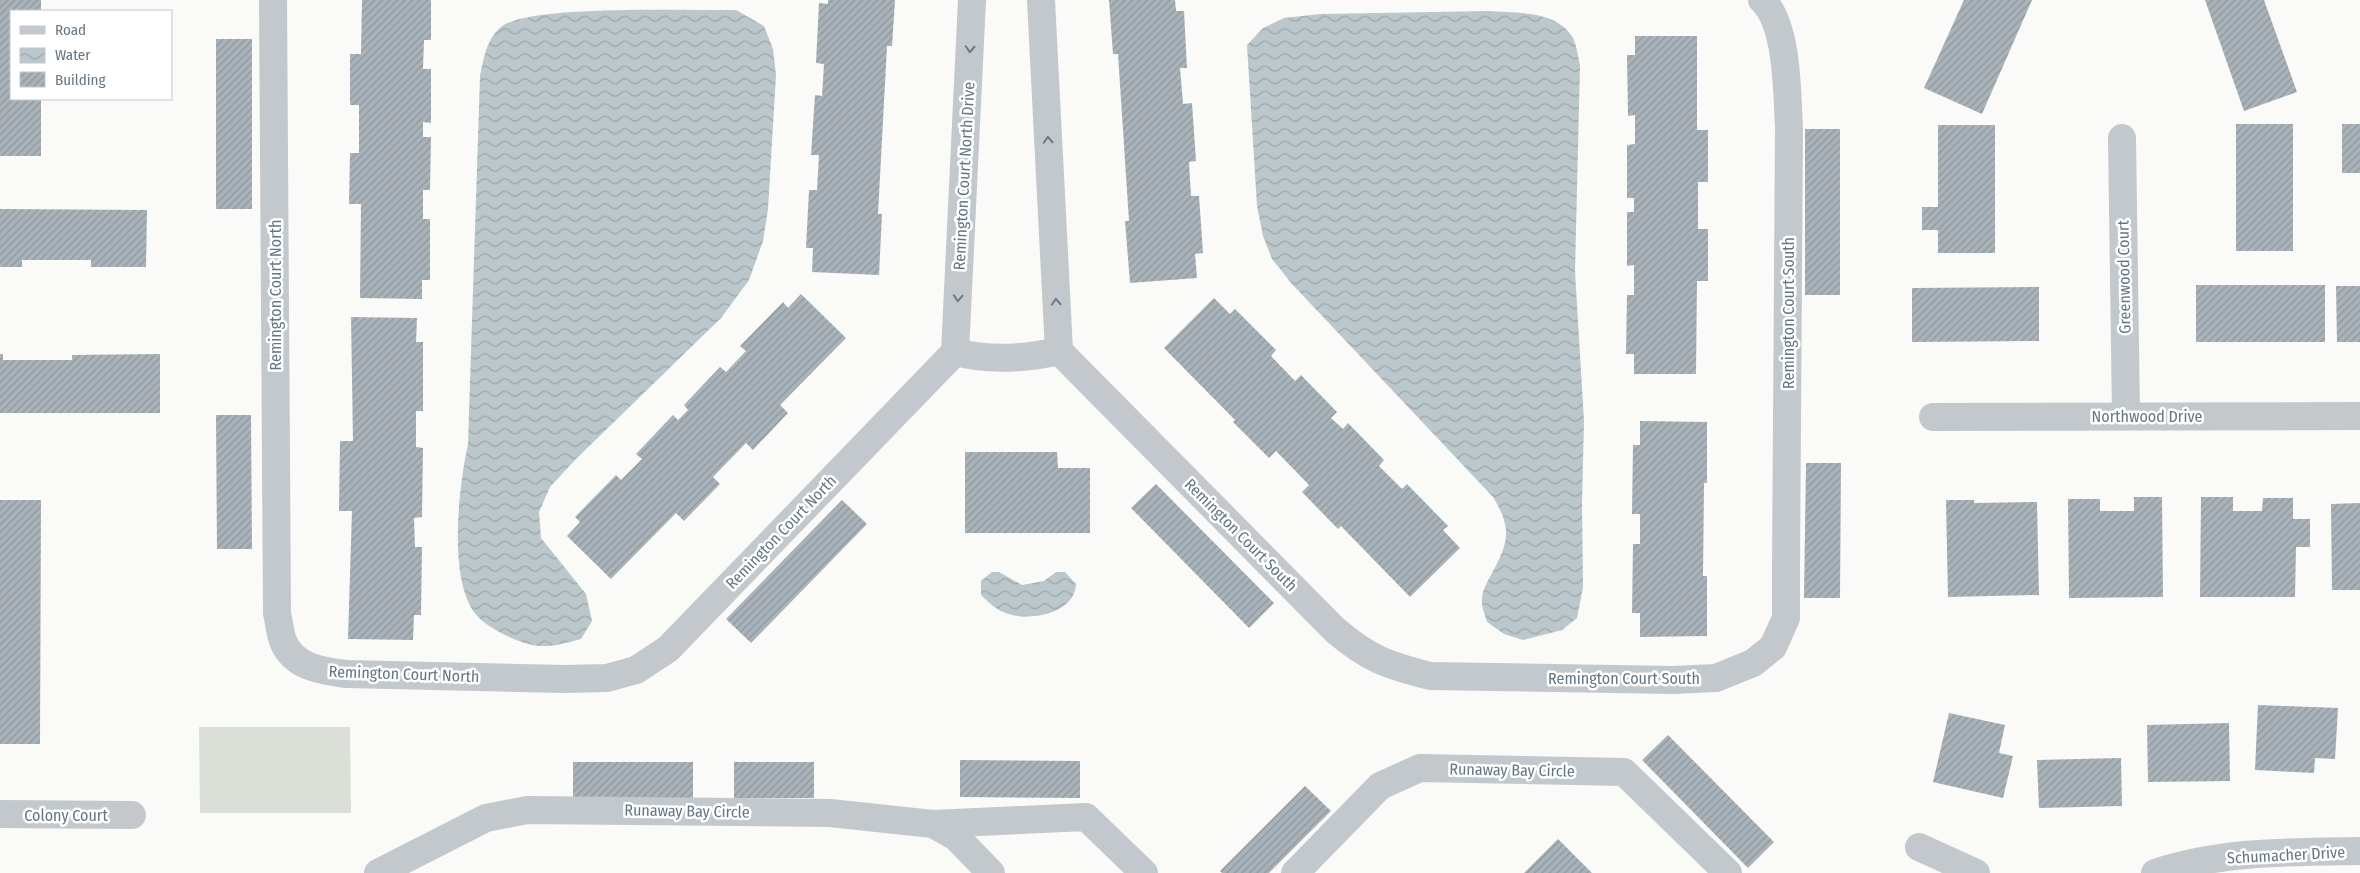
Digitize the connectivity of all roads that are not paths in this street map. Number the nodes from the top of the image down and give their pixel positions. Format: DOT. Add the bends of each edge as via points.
graph roads {
  1 [pos="273,0"];
  2 [pos="972,0"];
  3 [pos="1041,0"];
  4 [pos="1762,0"];
  5 [pos="2122,138"];
  6 [pos="1059,351"];
  7 [pos="955,352"];
  8 [pos="2126,416"];
  9 [pos="2360,416"];
  10 [pos="1933,417"];
  11 [pos="0,814"];
  12 [pos="132,815"];
  13 [pos="933,824"];
  14 [pos="1919,847"];
  15 [pos="2360,852"];
  16 [pos="378,873"];
  17 [pos="991,873"];
  18 [pos="1144,873"];
  19 [pos="1295,873"];
  20 [pos="1728,873"];
  21 [pos="1976,873"];
  22 [pos="2155,873"];
  1 -- 7 [label="street, Remington Court North" via="277,613 283,641 294,658 317,671 565,679 607,678 636,670 668,649"];
  2 -- 7 [label="street, Remington Court North Drive, one-way"];
  6 -- 3 [label="street, one-way"];
  4 -- 6 [label="street, Remington Court South" via="1772,9 1785,62 1789,128 1786,618 1773,647 1753,664 1716,678 1673,680 1430,676 1392,666 1360,650 1335,630"];
  5 -- 8 [label="street, Greenwood Court"];
  6 -- 7 [label="street" via="1004,358 973,357"];
  8 -- 9 [label="street, Northwood Drive"];
  8 -- 10 [label="street, Northwood Drive"];
  11 -- 12 [label="street, Colony Court"];
  13 -- 16 [label="street, Runaway Bay Circle" via="830,813 528,810 486,818"];
  13 -- 17 [label="street, Runaway Bay Circle" via="956,837"];
  13 -- 18 [label="street" via="1086,817"];
  14 -- 21 [label="street"];
  15 -- 22 [label="street, Schumacher Drive" via="2221,857 2181,864"];
  19 -- 20 [label="street, Runaway Bay Circle" via="1380,786 1420,768 1624,772"];
}
